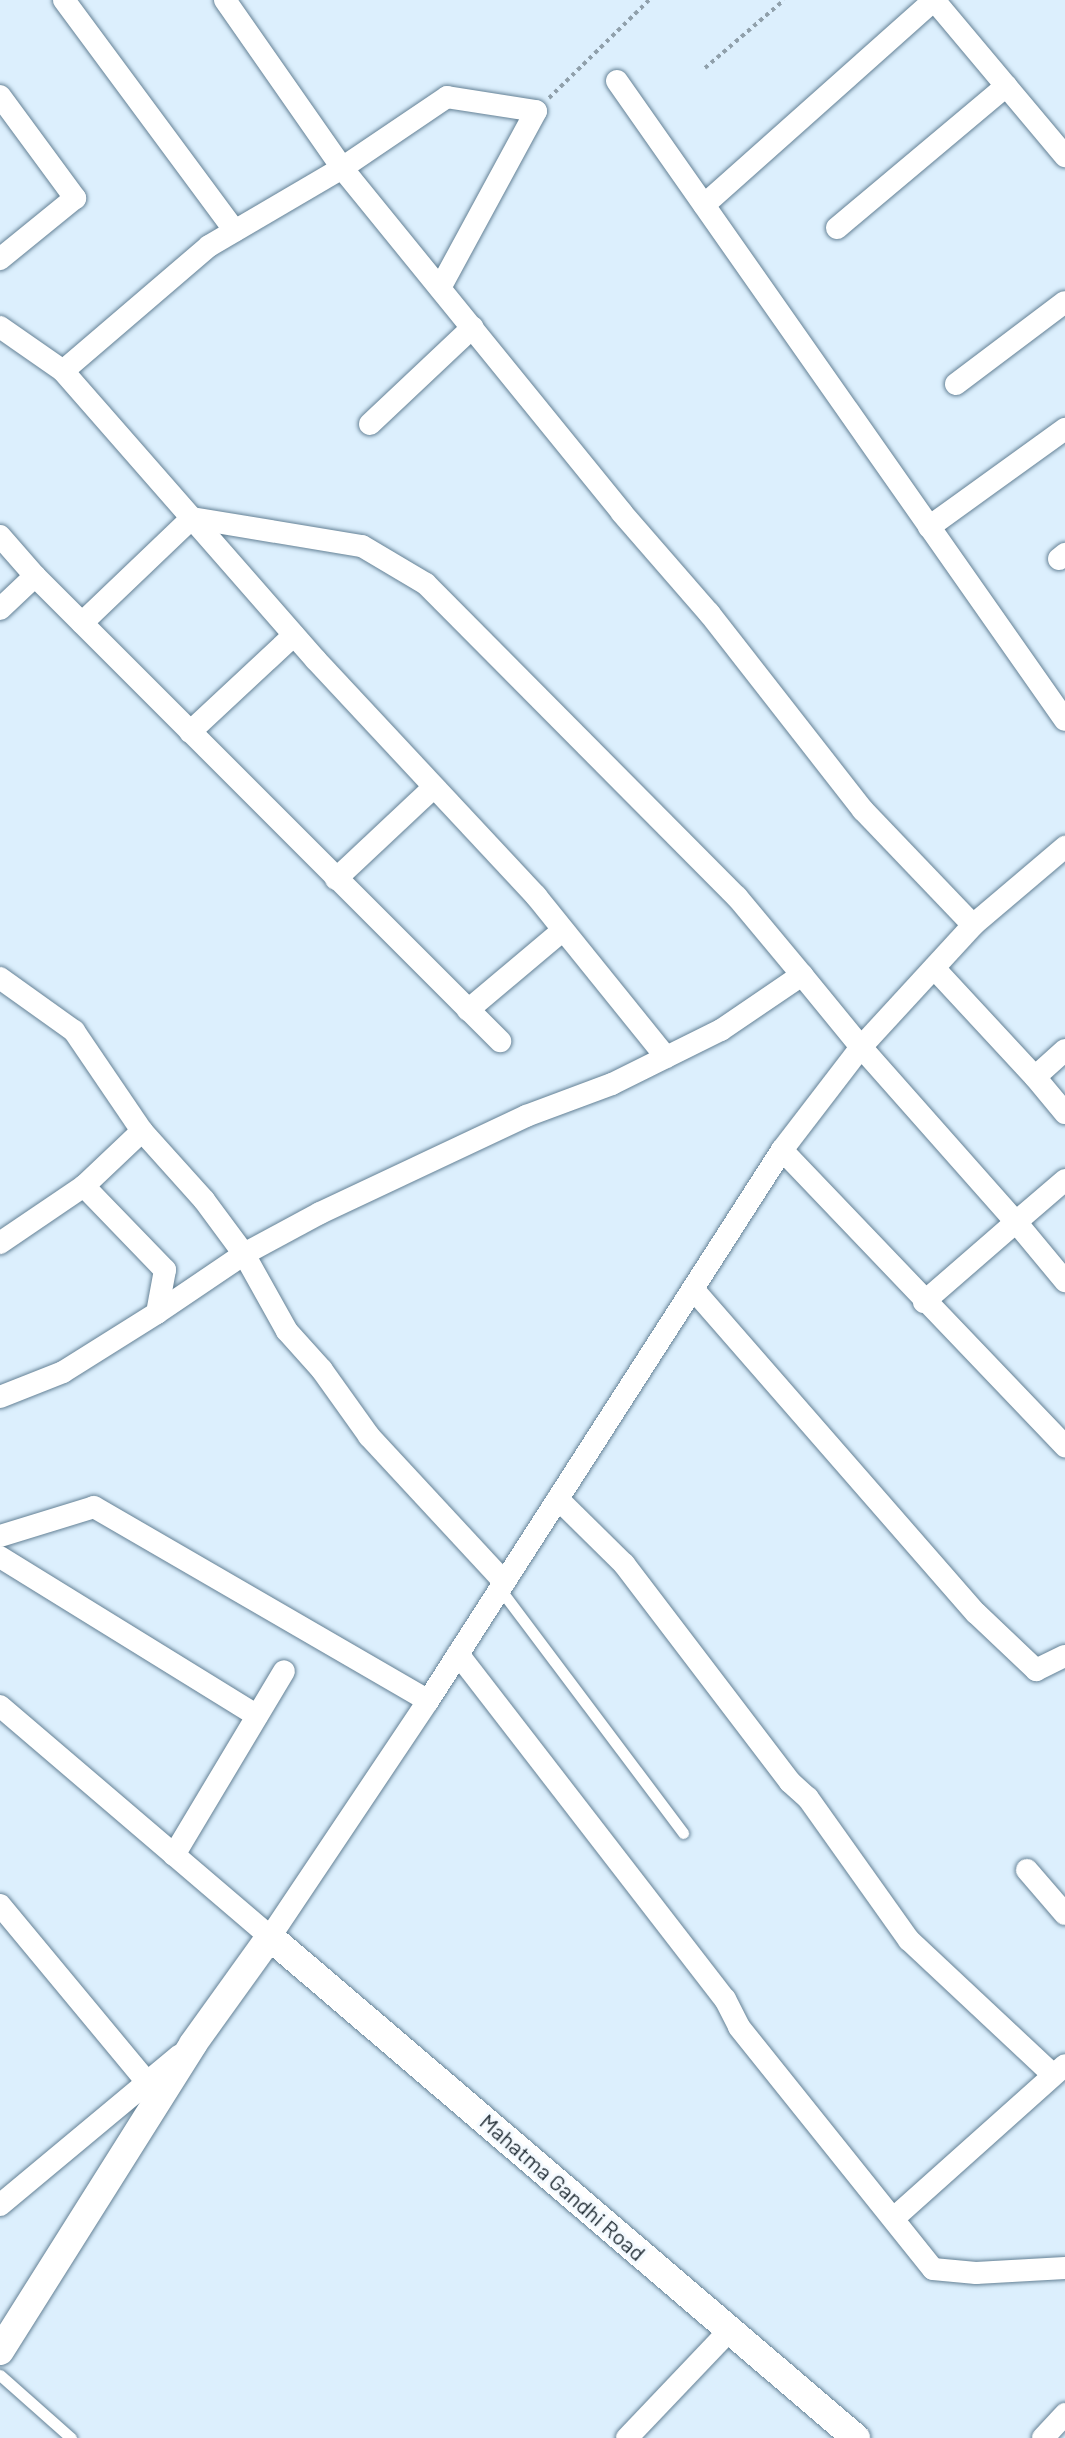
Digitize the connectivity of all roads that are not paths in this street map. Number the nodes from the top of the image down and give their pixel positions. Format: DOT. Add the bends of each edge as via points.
graph roads {
  1 [pos="64,0"];
  2 [pos="225,0"];
  3 [pos="934,0"];
  4 [pos="617,81"];
  5 [pos="1006,86"];
  6 [pos="0,96"];
  7 [pos="1065,156"];
  8 [pos="342,168"];
  9 [pos="704,205"];
  10 [pos="837,228"];
  11 [pos="235,231"];
  12 [pos="0,259"];
  13 [pos="440,288"];
  14 [pos="1065,302"];
  15 [pos="0,327"];
  16 [pos="473,327"];
  17 [pos="63,371"];
  18 [pos="956,384"];
  19 [pos="370,424"];
  20 [pos="1065,429"];
  21 [pos="192,518"];
  22 [pos="929,527"];
  23 [pos="0,536"];
  24 [pos="35,576"];
  25 [pos="0,609"];
  26 [pos="82,623"];
  27 [pos="294,635"];
  28 [pos="1065,720"];
  29 [pos="190,732"];
  30 [pos="434,787"];
  31 [pos="1065,847"];
  32 [pos="336,879"];
  33 [pos="973,925"];
  34 [pos="563,930"];
  35 [pos="934,968"];
  36 [pos="802,975"];
  37 [pos="0,978"];
  38 [pos="468,1010"];
  39 [pos="500,1041"];
  40 [pos="861,1047"];
  41 [pos="1065,1050"];
  42 [pos="666,1057"];
  43 [pos="1035,1077"];
  44 [pos="1065,1113"];
  45 [pos="142,1131"];
  46 [pos="782,1150"];
  47 [pos="1065,1180"];
  48 [pos="84,1186"];
  49 [pos="1016,1222"];
  50 [pos="0,1243"];
  51 [pos="244,1254"];
  52 [pos="1065,1281"];
  53 [pos="693,1289"];
  54 [pos="924,1302"];
  55 [pos="157,1313"];
  56 [pos="0,1397"];
  57 [pos="1065,1446"];
  58 [pos="558,1499"];
  59 [pos="0,1536"];
  60 [pos="0,1557"];
  61 [pos="502,1586"];
  62 [pos="458,1654"];
  63 [pos="1065,1656"];
  64 [pos="284,1671"];
  65 [pos="428,1701"];
  66 [pos="0,1706"];
  67 [pos="257,1716"];
  68 [pos="683,1833"];
  69 [pos="174,1855"];
  70 [pos="1027,1870"];
  71 [pos="0,1905"];
  72 [pos="1065,1914"];
  73 [pos="270,1937"];
  74 [pos="193,2044"];
  75 [pos="1058,2069"];
  76 [pos="147,2082"];
  77 [pos="0,2205"];
  78 [pos="894,2218"];
  79 [pos="1065,2268"];
  80 [pos="730,2330"];
  81 [pos="0,2351"];
  82 [pos="0,2375"];
  83 [pos="1065,2414"];
  84 [pos="71,2438"];
  85 [pos="627,2438"];
  86 [pos="856,2438"];
  87 [pos="1043,2438"];
  1 -- 11 [label="street"];
  2 -- 8 [label="street"];
  3 -- 5 [label="street"];
  3 -- 9 [label="street"];
  4 -- 9 [label="street"];
  5 -- 7 [label="street"];
  5 -- 10 [label="street"];
  6 -- 12 [label="street" via="75,198"];
  8 -- 11 [label="street"];
  8 -- 13 [label="street"];
  8 -- 13 [label="street" via="447,97 536,111"];
  9 -- 22 [label="street"];
  11 -- 17 [label="street" via="209,246"];
  13 -- 16 [label="street"];
  14 -- 18 [label="street"];
  15 -- 17 [label="street"];
  16 -- 19 [label="street"];
  16 -- 33 [label="street" via="718,624 863,810"];
  17 -- 21 [label="street"];
  20 -- 22 [label="street"];
  21 -- 26 [label="street"];
  21 -- 27 [label="street"];
  21 -- 36 [label="street" via="362,546 426,584 737,897"];
  22 -- 28 [label="street"];
  23 -- 24 [label="street"];
  24 -- 25 [label="street"];
  24 -- 26 [label="street"];
  26 -- 29 [label="street"];
  27 -- 29 [label="street"];
  27 -- 30 [label="street"];
  29 -- 32 [label="street"];
  30 -- 32 [label="street"];
  30 -- 34 [label="street"];
  31 -- 33 [label="street"];
  32 -- 38 [label="street"];
  33 -- 35 [label="street"];
  34 -- 38 [label="street"];
  34 -- 42 [label="street"];
  35 -- 40 [label="street"];
  35 -- 43 [label="street"];
  36 -- 40 [label="street"];
  36 -- 42 [label="street" via="721,1030"];
  37 -- 45 [label="street" via="74,1031"];
  38 -- 39 [label="street"];
  40 -- 46 [label="street"];
  40 -- 49 [label="street"];
  41 -- 43 [label="street"];
  42 -- 51 [label="street" via="526,1116"];
  43 -- 44 [label="street"];
  45 -- 48 [label="street"];
  45 -- 51 [label="street"];
  46 -- 53 [label="street"];
  46 -- 54 [label="street"];
  47 -- 49 [label="street"];
  48 -- 50 [label="street"];
  48 -- 55 [label="street" via="165,1270"];
  49 -- 52 [label="street"];
  49 -- 54 [label="street"];
  51 -- 55 [label="street"];
  51 -- 61 [label="street" via="287,1331 369,1436"];
  53 -- 58 [label="street"];
  53 -- 63 [label="street" via="976,1613 1036,1670"];
  54 -- 57 [label="street"];
  55 -- 56 [label="street" via="63,1372"];
  58 -- 61 [label="street"];
  58 -- 75 [label="street" via="624,1564 790,1782 808,1798 909,1940"];
  59 -- 65 [label="street" via="94,1507"];
  60 -- 67 [label="street"];
  61 -- 62 [label="street"];
  61 -- 68 [label="lane"];
  62 -- 65 [label="street"];
  62 -- 78 [label="street" via="725,1999 739,2027"];
  64 -- 67 [label="street"];
  65 -- 73 [label="street"];
  66 -- 69 [label="street"];
  67 -- 69 [label="street"];
  69 -- 73 [label="street"];
  70 -- 72 [label="street"];
  71 -- 76 [label="street"];
  73 -- 74 [label="street"];
  73 -- 80 [label="street, Mahatma Gandhi Road"];
  74 -- 76 [label="street"];
  74 -- 81 [label="street"];
  75 -- 78 [label="street"];
  76 -- 77 [label="street"];
  78 -- 79 [label="street" via="933,2269 976,2273"];
  80 -- 85 [label="street"];
  80 -- 86 [label="street, Mahatma Gandhi Road"];
  82 -- 84 [label="lane"];
  83 -- 87 [label="street"];
}
